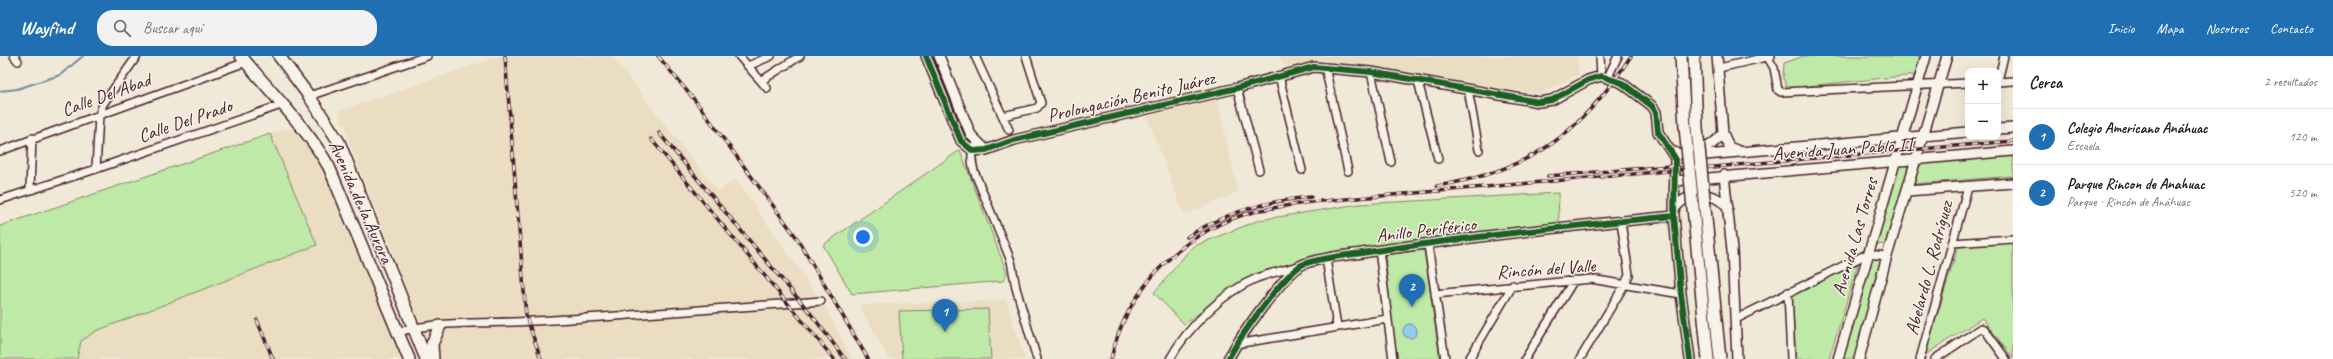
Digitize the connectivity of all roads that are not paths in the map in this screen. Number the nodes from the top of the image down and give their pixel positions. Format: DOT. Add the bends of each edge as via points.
graph roads {
  1 [pos="137,56"];
  2 [pos="279,56"];
  3 [pos="427,56"];
  4 [pos="739,56"];
  5 [pos="771,56"];
  6 [pos="800,56"];
  7 [pos="926,56"];
  8 [pos="939,56"];
  9 [pos="975,56"];
  10 [pos="1026,56"];
  11 [pos="1600,56"];
  12 [pos="1618,56"];
  13 [pos="1681,56"];
  14 [pos="1694,56"];
  15 [pos="1717,56"];
  16 [pos="1769,56"];
  17 [pos="1926,56"];
  18 [pos="1947,56"];
  19 [pos="2004,56"];
  20 [pos="1750,58"];
  21 [pos="244,59"];
  22 [pos="748,66"];
  23 [pos="1325,67"];
  24 [pos="1719,68"];
  25 [pos="2001,68"];
  26 [pos="1371,72"];
  27 [pos="1279,76"];
  28 [pos="1604,77"];
  29 [pos="761,81"];
  30 [pos="1418,81"];
  31 [pos="2001,81"];
  32 [pos="2013,81"];
  33 [pos="1965,83"];
  34 [pos="1938,84"];
  35 [pos="1918,85"];
  36 [pos="767,88"];
  37 [pos="1237,88"];
  38 [pos="1468,89"];
  39 [pos="309,96"];
  40 [pos="284,104"];
  41 [pos="99,115"];
  42 [pos="1003,116"];
  43 [pos="2013,128"];
  44 [pos="2001,129"];
  45 [pos="1009,130"];
  46 [pos="1965,132"];
  47 [pos="1723,133"];
  48 [pos="1924,135"];
  49 [pos="1901,137"];
  50 [pos="32,138"];
  51 [pos="979,142"];
  52 [pos="986,150"];
  53 [pos="1479,150"];
  54 [pos="0,151"];
  55 [pos="972,151"];
  56 [pos="2013,151"];
  57 [pos="1739,152"];
  58 [pos="1673,154"];
  59 [pos="1438,159"];
  60 [pos="1917,160"];
  61 [pos="1391,162"];
  62 [pos="1895,162"];
  63 [pos="96,169"];
  64 [pos="1259,170"];
  65 [pos="1302,170"];
  66 [pos="1348,171"];
  67 [pos="1724,175"];
  68 [pos="1675,181"];
  69 [pos="2013,183"];
  70 [pos="1968,187"];
  71 [pos="30,189"];
  72 [pos="1907,191"];
  73 [pos="0,200"];
  74 [pos="1728,207"];
  75 [pos="1674,213"];
  76 [pos="1621,222"];
  77 [pos="2013,239"];
  78 [pos="1952,243"];
  79 [pos="1428,245"];
  80 [pos="1379,250"];
  81 [pos="1867,254"];
  82 [pos="1887,256"];
  83 [pos="1326,259"];
  84 [pos="1301,265"];
  85 [pos="1574,280"];
  86 [pos="1625,284"];
  87 [pos="1513,285"];
  88 [pos="1788,292"];
  89 [pos="1435,294"];
  90 [pos="1681,294"];
  91 [pos="820,301"];
  92 [pos="1387,319"];
  93 [pos="1736,319"];
  94 [pos="440,326"];
  95 [pos="1337,326"];
  96 [pos="414,328"];
  97 [pos="398,332"];
  98 [pos="1236,344"];
  99 [pos="409,359"];
  100 [pos="426,359"];
  101 [pos="433,359"];
  102 [pos="1037,359"];
  103 [pos="1170,359"];
  104 [pos="1228,359"];
  105 [pos="1393,359"];
  106 [pos="1445,359"];
  107 [pos="1469,359"];
  108 [pos="1525,359"];
  109 [pos="1580,359"];
  110 [pos="1690,359"];
  111 [pos="1708,359"];
  112 [pos="1720,359"];
  113 [pos="1737,359"];
  114 [pos="1792,359"];
  115 [pos="1838,359"];
  116 [pos="1860,359"];
  117 [pos="1920,359"];
  118 [pos="1935,359"];
  119 [pos="2006,359"];
  1 -- 41 [label="street" via="109,94"];
  2 -- 39 [label="main road, Avenida de la Aurora"];
  3 -- 39 [label="street"];
  4 -- 22 [label="street"];
  5 -- 22 [label="street"];
  6 -- 29 [label="street"];
  7 -- 55 [label="street" via="961,141"];
  8 -- 51 [label="street" via="971,135"];
  9 -- 42 [label="street"];
  10 -- 42 [label="street" via="1041,103 1037,108"];
  11 -- 28 [label="street"];
  12 -- 28 [label="street"];
  13 -- 111 [label="main road, bridge" via="1685,127"];
  14 -- 112 [label="main road, bridge" via="1697,128"];
  15 -- 24 [label="street"];
  16 -- 20 [label="street"];
  16 -- 35 [label="street" via="1778,90 1781,92"];
  17 -- 35 [label="street, Avenida Las Torres"];
  18 -- 34 [label="street, Avenida Las Torres"];
  19 -- 25 [label="street"];
  20 -- 24 [label="street"];
  21 -- 40 [label="main road, Avenida de la Aurora"];
  21 -- 41 [label="street, Calle Del Abad"];
  22 -- 29 [label="street"];
  23 -- 26 [label="street, Prolongación Benito Juárez"];
  23 -- 27 [label="street, Prolongación Benito Juárez" via="1314,67"];
  23 -- 66 [label="street"];
  24 -- 47 [label="street"];
  26 -- 30 [label="street, Prolongación Benito Juárez"];
  26 -- 61 [label="street"];
  27 -- 37 [label="street, Prolongación Benito Juárez"];
  27 -- 65 [label="street"];
  28 -- 38 [label="street, Prolongación Benito Juárez" via="1588,80 1545,102"];
  28 -- 58 [label="street" via="1622,83 1649,102 1656,112 1658,132"];
  29 -- 36 [label="street"];
  30 -- 38 [label="street, Prolongación Benito Juárez"];
  30 -- 59 [label="street"];
  31 -- 32 [label="street"];
  33 -- 34 [label="street"];
  34 -- 35 [label="street"];
  34 -- 48 [label="street, Avenida Las Torres"];
  35 -- 49 [label="street, Avenida Las Torres"];
  37 -- 52 [label="street, Prolongación Benito Juárez" via="1014,140"];
  37 -- 64 [label="street"];
  38 -- 53 [label="street"];
  39 -- 96 [label="main road, Avenida de la Aurora" via="343,149"];
  40 -- 63 [label="street, Calle Del Prado"];
  40 -- 97 [label="main road, Avenida de la Aurora" via="313,139 329,166"];
  41 -- 50 [label="street, Calle Del Abad"];
  41 -- 63 [label="street"];
  42 -- 45 [label="street"];
  43 -- 44 [label="street"];
  46 -- 48 [label="street, Avenida Juan Pablo II"];
  47 -- 57 [label="street" via="1729,146"];
  47 -- 58 [label="street" via="1711,146 1698,151"];
  48 -- 49 [label="street, Avenida Juan Pablo II"];
  48 -- 60 [label="street, Avenida Las Torres"];
  49 -- 57 [label="street, Avenida Juan Pablo II"];
  49 -- 62 [label="street, Avenida Las Torres"];
  50 -- 54 [label="street, Calle Del Abad"];
  50 -- 71 [label="street"];
  51 -- 52 [label="street"];
  51 -- 55 [label="street"];
  52 -- 55 [label="street, Prolongación Benito Juárez"];
  55 -- 102 [label="street" via="974,171 1011,261 1016,288"];
  56 -- 60 [label="street, Avenida Juan Pablo II"];
  57 -- 58 [label="street, Avenida Juan Pablo II"];
  58 -- 68 [label="street"];
  60 -- 62 [label="street, Avenida Juan Pablo II"];
  60 -- 72 [label="street, Avenida Las Torres"];
  62 -- 67 [label="street, Avenida Juan Pablo II"];
  62 -- 81 [label="street, Avenida Las Torres"];
  63 -- 71 [label="street, Calle Del Prado"];
  67 -- 68 [label="street, Avenida Juan Pablo II"];
  67 -- 74 [label="street"];
  68 -- 75 [label="street"];
  69 -- 70 [label="street"];
  70 -- 72 [label="street"];
  70 -- 78 [label="street, Abelardo L. Rodríguez"];
  71 -- 73 [label="street, Calle Del Prado"];
  72 -- 82 [label="street, Avenida Las Torres"];
  74 -- 75 [label="street" via="1715,196 1698,195 1684,199"];
  74 -- 93 [label="street"];
  75 -- 76 [label="street, Anillo Periférico"];
  75 -- 90 [label="street"];
  76 -- 79 [label="street, Anillo Periférico"];
  76 -- 86 [label="street" via="1629,275"];
  77 -- 78 [label="street"];
  78 -- 117 [label="street, Abelardo L. Rodríguez"];
  79 -- 80 [label="street, Anillo Periférico"];
  79 -- 89 [label="street"];
  80 -- 83 [label="street, Anillo Periférico"];
  80 -- 92 [label="street"];
  81 -- 82 [label="street"];
  81 -- 88 [label="street"];
  81 -- 115 [label="street, Avenida Las Torres"];
  82 -- 116 [label="street, Avenida Las Torres"];
  83 -- 84 [label="street, Anillo Periférico"];
  83 -- 95 [label="street"];
  84 -- 98 [label="street" via="1261,310"];
  84 -- 103 [label="street" via="1256,279 1239,288 1186,334"];
  85 -- 86 [label="street, Rincón del Valle" via="1591,279"];
  85 -- 87 [label="street, Rincón del Valle"];
  85 -- 108 [label="street"];
  86 -- 90 [label="street, Rincón del Valle"];
  86 -- 109 [label="street"];
  87 -- 89 [label="street, Rincón del Valle"];
  87 -- 107 [label="street"];
  88 -- 93 [label="street"];
  88 -- 114 [label="street"];
  89 -- 106 [label="street"];
  90 -- 110 [label="street"];
  91 -- 94 [label="street"];
  92 -- 95 [label="street"];
  92 -- 105 [label="street"];
  93 -- 113 [label="street"];
  94 -- 96 [label="street"];
  94 -- 101 [label="main road" via="432,344"];
  95 -- 98 [label="street"];
  96 -- 97 [label="street"];
  96 -- 100 [label="main road, Avenida de la Aurora"];
  97 -- 99 [label="main road, Avenida de la Aurora"];
  98 -- 104 [label="street"];
  118 -- 119 [label="street" via="1981,328 1986,330"];
}
